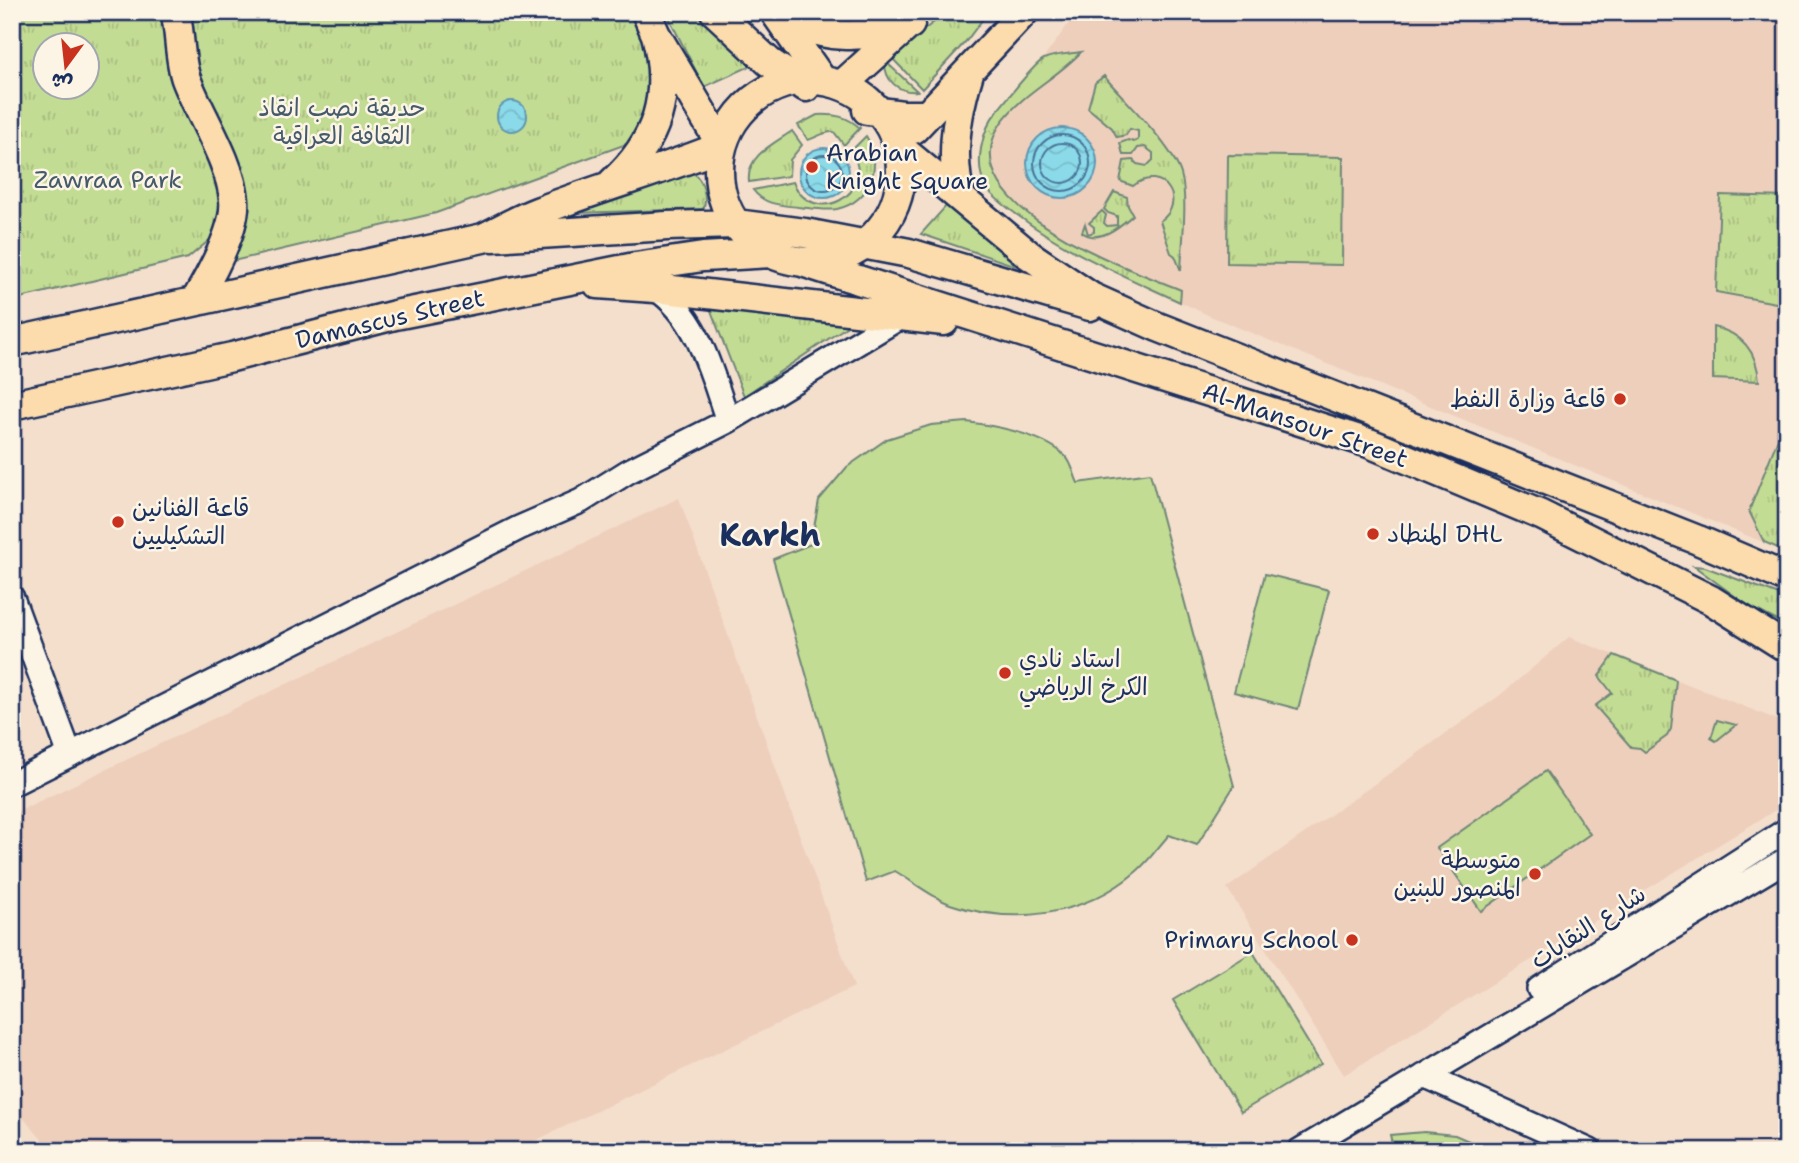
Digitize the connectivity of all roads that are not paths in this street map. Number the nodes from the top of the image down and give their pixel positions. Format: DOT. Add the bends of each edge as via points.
graph roads {
  1 [pos="178,12"];
  2 [pos="768,12"];
  3 [pos="777,12"];
  4 [pos="1024,12"];
  5 [pos="916,18"];
  6 [pos="721,19"];
  7 [pos="651,23"];
  8 [pos="970,69"];
  9 [pos="794,81"];
  10 [pos="832,83"];
  11 [pos="881,113"];
  12 [pos="927,115"];
  13 [pos="722,146"];
  14 [pos="898,147"];
  15 [pos="610,185"];
  16 [pos="961,198"];
  17 [pos="736,224"];
  18 [pos="484,238"];
  19 [pos="864,244"];
  20 [pos="772,253"];
  21 [pos="799,261"];
  22 [pos="567,282"];
  23 [pos="655,288"];
  24 [pos="196,300"];
  25 [pos="902,316"];
  26 [pos="1158,327"];
  27 [pos="1015,330"];
  28 [pos="12,342"];
  29 [pos="12,405"];
  30 [pos="728,421"];
  31 [pos="1787,578"];
  32 [pos="12,598"];
  33 [pos="1787,648"];
  34 [pos="70,755"];
  35 [pos="12,784"];
  36 [pos="1787,830"];
  37 [pos="1787,859"];
  38 [pos="1424,1076"];
  39 [pos="1299,1151"];
  40 [pos="1590,1151"];
  1 -- 24 [label="main road" via="185,77 235,201 216,265"];
  2 -- 6 [label="main road" via="750,28"];
  3 -- 5 [label="main road" via="816,32 840,36 875,34"];
  3 -- 10 [label="main road"];
  4 -- 8 [label="main road"];
  5 -- 10 [label="main road"];
  6 -- 9 [label="main road"];
  7 -- 13 [label="main road"];
  7 -- 15 [label="main road" via="663,76 658,117 639,155"];
  8 -- 12 [label="main road"];
  8 -- 16 [label="main road" via="956,141"];
  9 -- 10 [label="main road"];
  9 -- 11 [label="main road" via="821,95"];
  9 -- 13 [label="main road" via="769,89 748,103"];
  10 -- 11 [label="main road" via="863,97"];
  11 -- 12 [label="main road"];
  11 -- 14 [label="main road"];
  12 -- 14 [label="main road"];
  13 -- 15 [label="main road"];
  13 -- 17 [label="main road" via="720,189"];
  14 -- 16 [label="main road, Al-Mansour Street"];
  14 -- 19 [label="main road" via="901,178 895,203 883,226"];
  15 -- 18 [label="main road" via="534,213"];
  16 -- 26 [label="main road, Al-Mansour Street" via="1029,256 1091,297"];
  17 -- 18 [label="main road"];
  17 -- 19 [label="main road"];
  17 -- 20 [label="main road"];
  18 -- 24 [label="main road"];
  19 -- 21 [label="main road" via="822,261"];
  19 -- 26 [label="main road" via="957,266"];
  20 -- 21 [label="main road, Al-Mansour Street"];
  20 -- 22 [label="main road, Damascus Street" via="703,257"];
  21 -- 27 [label="main road, Al-Mansour Street"];
  22 -- 23 [label="main road"];
  22 -- 29 [label="main road, Damascus Street" via="395,315 232,357"];
  23 -- 25 [label="main road"];
  23 -- 30 [label="street" via="668,297 696,333"];
  24 -- 28 [label="main road"];
  25 -- 27 [label="main road"];
  25 -- 30 [label="street"];
  26 -- 31 [label="main road, Al-Mansour Street"];
  27 -- 33 [label="main road, Al-Mansour Street" via="1369,443 1541,515 1711,600"];
  30 -- 34 [label="street" via="581,501"];
  32 -- 34 [label="street"];
  34 -- 35 [label="street"];
  36 -- 38 [label="street, شارع النقابات" via="1436,1055"];
  37 -- 38 [label="street, شارع النقابات"];
  38 -- 39 [label="street, شارع النقابات"];
  38 -- 40 [label="street"];
}
